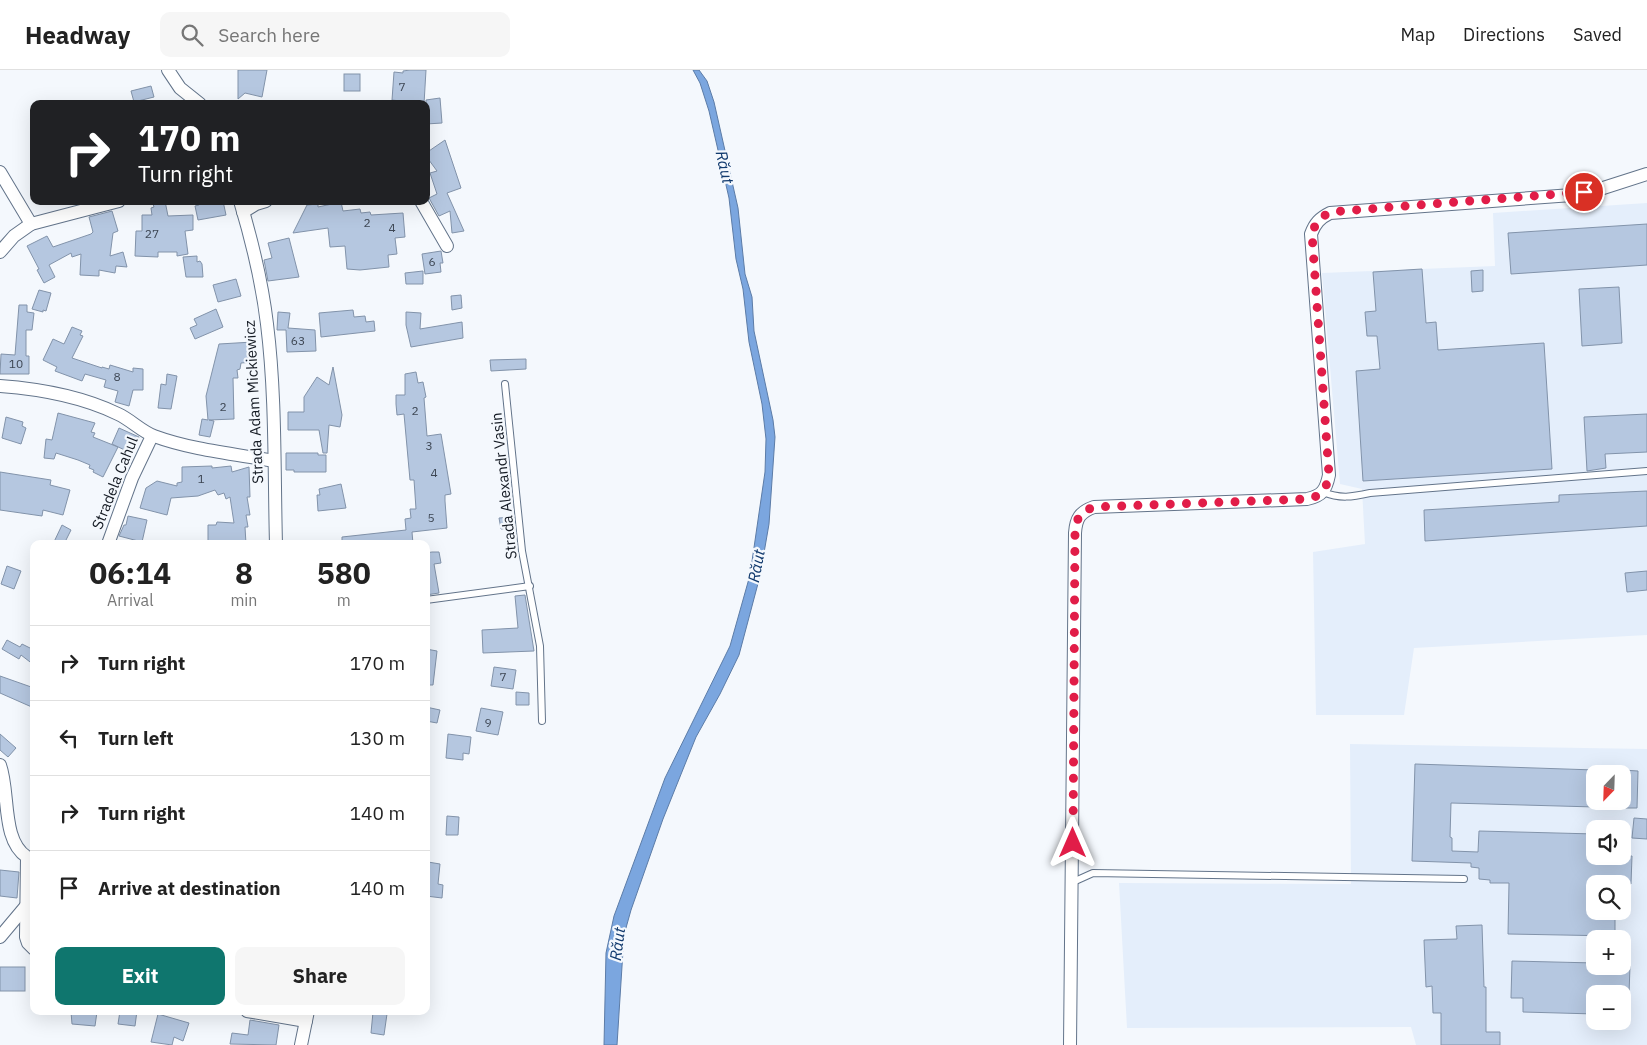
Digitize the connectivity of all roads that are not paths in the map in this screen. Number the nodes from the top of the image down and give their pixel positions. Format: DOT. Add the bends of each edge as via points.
graph roads {
  1 [pos="168,70"];
  2 [pos="195,100"];
  3 [pos="0,172"];
  4 [pos="1647,174"];
  5 [pos="103,205"];
  6 [pos="423,205"];
  7 [pos="242,206"];
  8 [pos="31,224"];
  9 [pos="446,246"];
  10 [pos="0,252"];
  11 [pos="505,384"];
  12 [pos="0,386"];
  13 [pos="152,436"];
  14 [pos="274,461"];
  15 [pos="1647,471"];
  16 [pos="1323,492"];
  17 [pos="109,540"];
  18 [pos="276,540"];
  19 [pos="530,586"];
  20 [pos="430,599"];
  21 [pos="542,721"];
  22 [pos="0,765"];
  23 [pos="30,857"];
  24 [pos="30,868"];
  25 [pos="1464,879"];
  26 [pos="1073,882"];
  27 [pos="26,906"];
  28 [pos="0,937"];
  29 [pos="30,945"];
  30 [pos="307,1016"];
  31 [pos="301,1045"];
  32 [pos="1070,1045"];
  1 -- 2 [label="street" via="180,88"];
  3 -- 8 [label="street"];
  4 -- 16 [label="street" via="1572,195 1330,212 1320,218 1312,234 1329,475"];
  5 -- 8 [label="street"];
  6 -- 9 [label="street"];
  7 -- 14 [label="street, Strada Adam Mickiewicz" via="267,323"];
  8 -- 10 [label="street"];
  11 -- 19 [label="lane, Strada Alexandr Vasin" via="522,552"];
  12 -- 13 [label="street" via="31,388 87,401 121,415"];
  13 -- 14 [label="street"];
  13 -- 17 [label="street, Stradela Cahul" via="132,478"];
  14 -- 18 [label="street, Strada Adam Mickiewicz"];
  15 -- 16 [label="lane" via="1352,497 1336,498"];
  16 -- 26 [label="street" via="1307,499 1094,507 1078,517 1075,533"];
  19 -- 20 [label="lane"];
  19 -- 21 [label="lane, Strada Alexandr Vasin" via="540,646"];
  22 -- 23 [label="street" via="11,834 17,849"];
  24 -- 27 [label="street"];
  25 -- 26 [label="lane" via="1093,873"];
  26 -- 32 [label="street"];
  27 -- 28 [label="street"];
  27 -- 29 [label="street" via="26,937"];
  30 -- 31 [label="street"];
}
